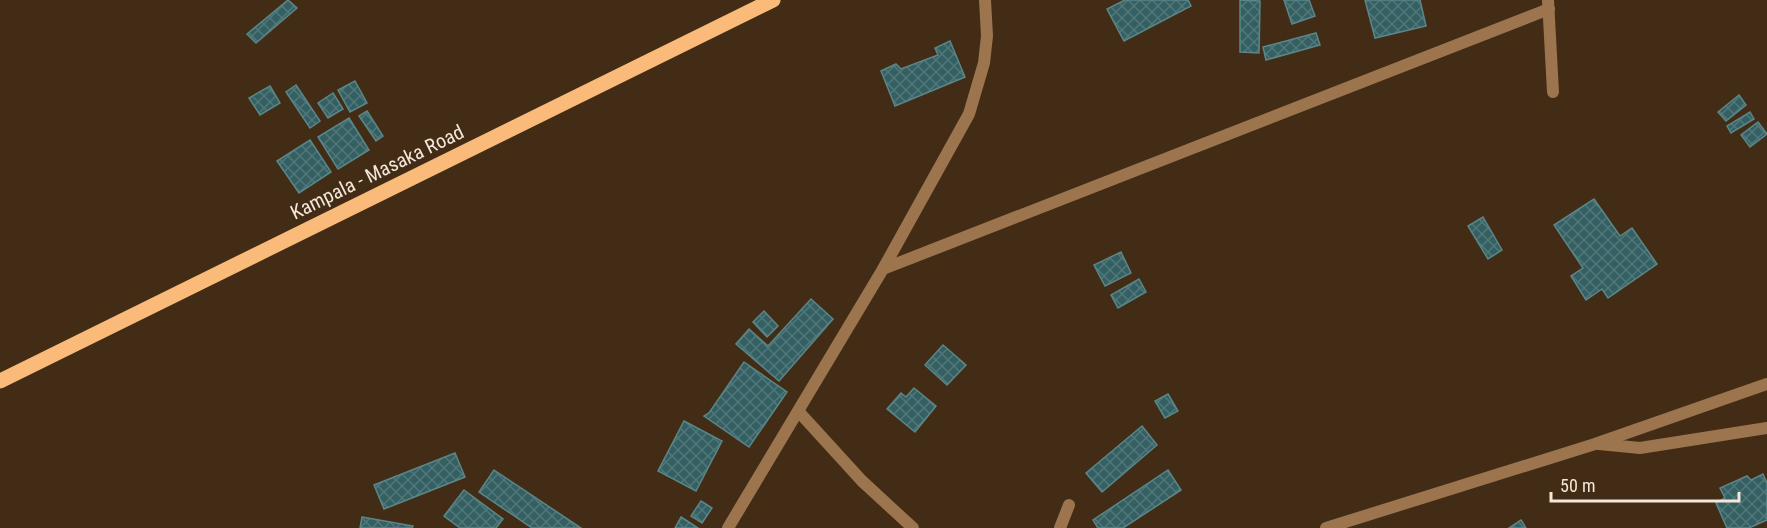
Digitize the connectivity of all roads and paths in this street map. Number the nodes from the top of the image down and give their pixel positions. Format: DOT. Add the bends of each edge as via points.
graph roads {
  1 [pos="773,0"];
  2 [pos="985,0"];
  3 [pos="1548,4"];
  4 [pos="1552,92"];
  5 [pos="883,269"];
  6 [pos="0,381"];
  7 [pos="1767,384"];
  8 [pos="799,412"];
  9 [pos="1767,428"];
  10 [pos="1595,444"];
  11 [pos="1070,505"];
  12 [pos="728,528"];
  13 [pos="913,528"];
  14 [pos="1060,528"];
  15 [pos="1326,528"];
  1 -- 6 [label="main road, Kampala - Masaka Road"];
  2 -- 5 [label="street" via="984,63 969,114"];
  3 -- 4 [label="street"];
  3 -- 5 [label="street"];
  5 -- 8 [label="street"];
  7 -- 10 [label="street"];
  8 -- 12 [label="street"];
  8 -- 13 [label="street" via="862,481"];
  9 -- 10 [label="street" via="1640,448"];
  10 -- 15 [label="street"];
  11 -- 14 [label="street"];
}
